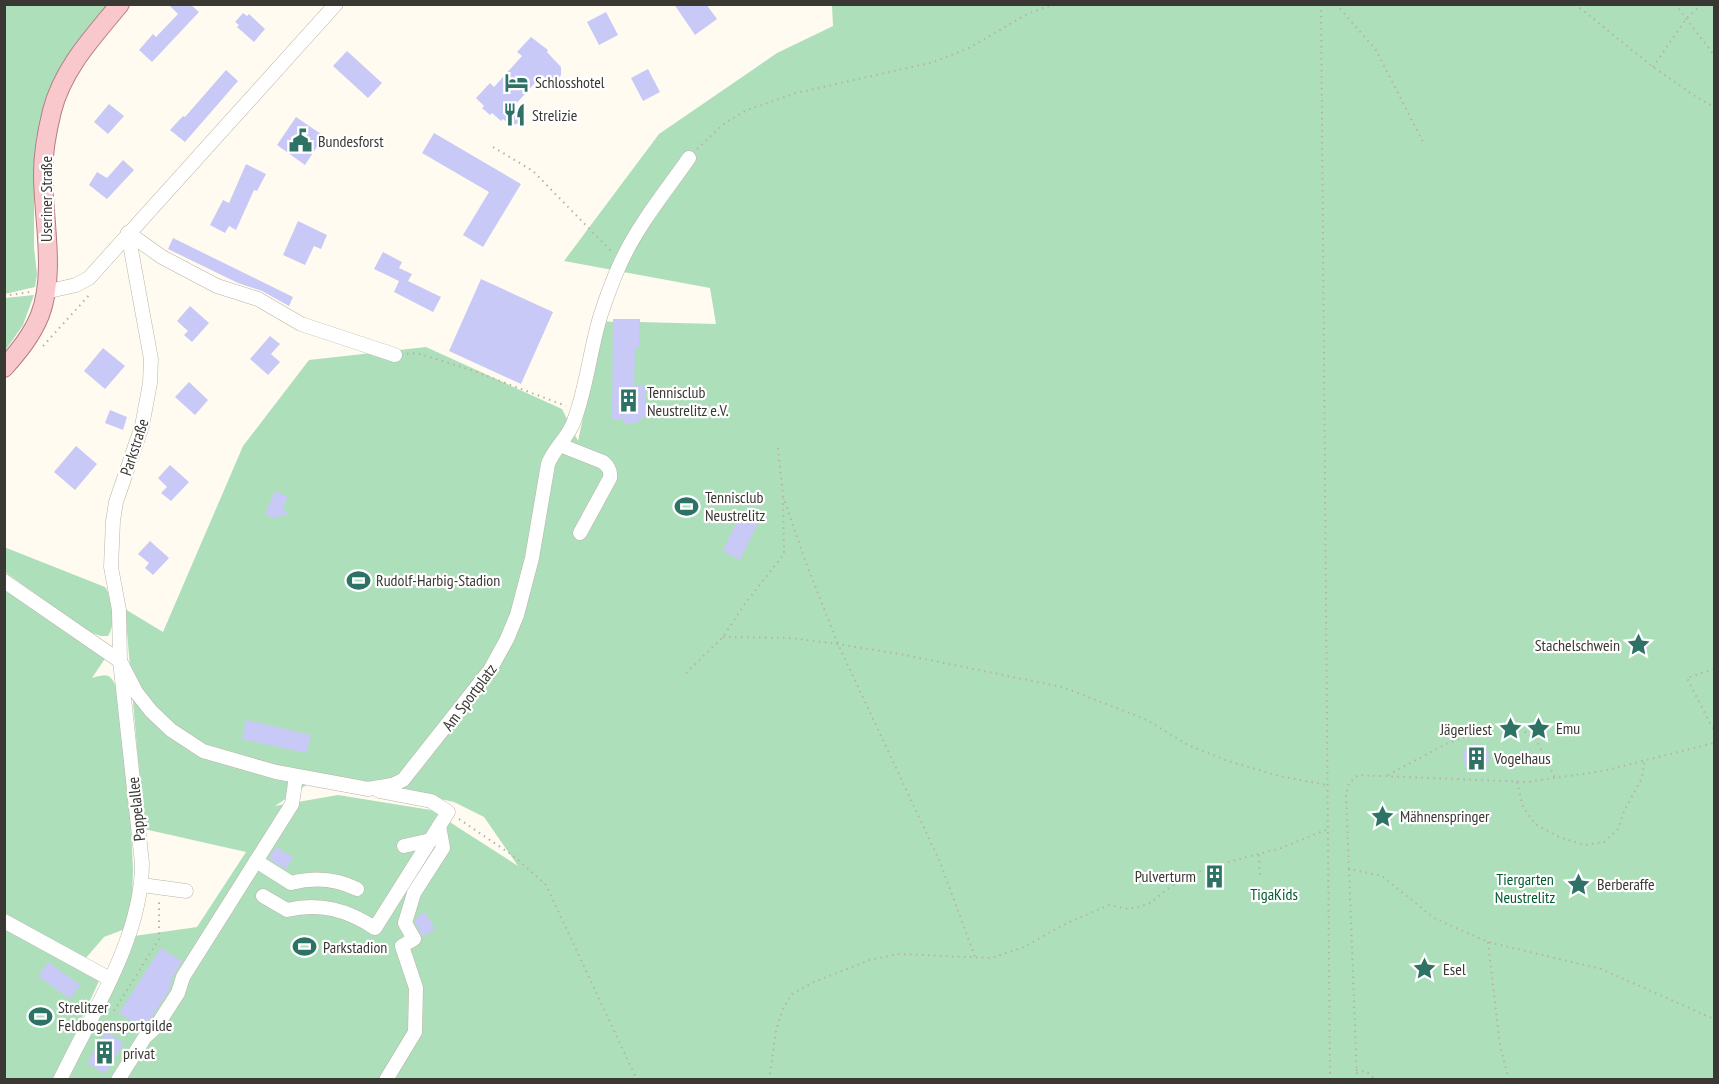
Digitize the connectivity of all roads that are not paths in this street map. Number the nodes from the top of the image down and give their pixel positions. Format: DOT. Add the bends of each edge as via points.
graph roads {
  1 [pos="120,4"];
  2 [pos="336,4"];
  3 [pos="689,158"];
  4 [pos="128,233"];
  5 [pos="45,292"];
  6 [pos="395,355"];
  7 [pos="4,368"];
  8 [pos="560,445"];
  9 [pos="580,534"];
  10 [pos="4,581"];
  11 [pos="120,661"];
  12 [pos="296,776"];
  13 [pos="368,789"];
  14 [pos="439,826"];
  15 [pos="431,840"];
  16 [pos="404,846"];
  17 [pos="256,861"];
  18 [pos="142,885"];
  19 [pos="357,889"];
  20 [pos="186,891"];
  21 [pos="263,896"];
  22 [pos="4,921"];
  23 [pos="110,979"];
  24 [pos="60,1080"];
  25 [pos="118,1080"];
  26 [pos="386,1080"];
  1 -- 5 [label="main road, Useriner Straße" via="68,70 52,110 43,173"];
  2 -- 4 [label="street"];
  3 -- 8 [label="street, Am Sportplatz" via="621,261 600,317 578,410"];
  4 -- 5 [label="street" via="89,278"];
  4 -- 6 [label="street" via="162,257 217,286 258,299 301,324"];
  4 -- 11 [label="street, Parkstraße" via="151,359 142,426 113,521 111,567 119,610"];
  5 -- 7 [label="main road, Useriner Straße" via="34,328"];
  8 -- 9 [label="street" via="603,462 610,472"];
  8 -- 13 [label="street, Am Sportplatz" via="548,464 525,588 501,654 410,774 392,786"];
  10 -- 11 [label="street"];
  11 -- 12 [label="street, Am Sportplatz" via="151,711 186,741 218,756"];
  11 -- 18 [label="street, Pappelallee"];
  12 -- 13 [label="street, Am Sportplatz"];
  12 -- 17 [label="street" via="292,804"];
  13 -- 14 [label="street" via="431,801 448,812"];
  14 -- 15 [label="street"];
  14 -- 26 [label="street" via="443,848 414,893 405,923 414,939 402,946 416,988 415,1032"];
  15 -- 16 [label="street"];
  15 -- 21 [label="street" via="375,928 349,913 316,906 287,910"];
  17 -- 19 [label="street" via="291,883 311,878 344,882"];
  17 -- 25 [label="street" via="183,976 178,993 156,1028 145,1037"];
  18 -- 20 [label="street"];
  18 -- 23 [label="street, Pappelallee" via="131,929"];
  22 -- 23 [label="street"];
  23 -- 24 [label="street, Pappelallee"];
}
